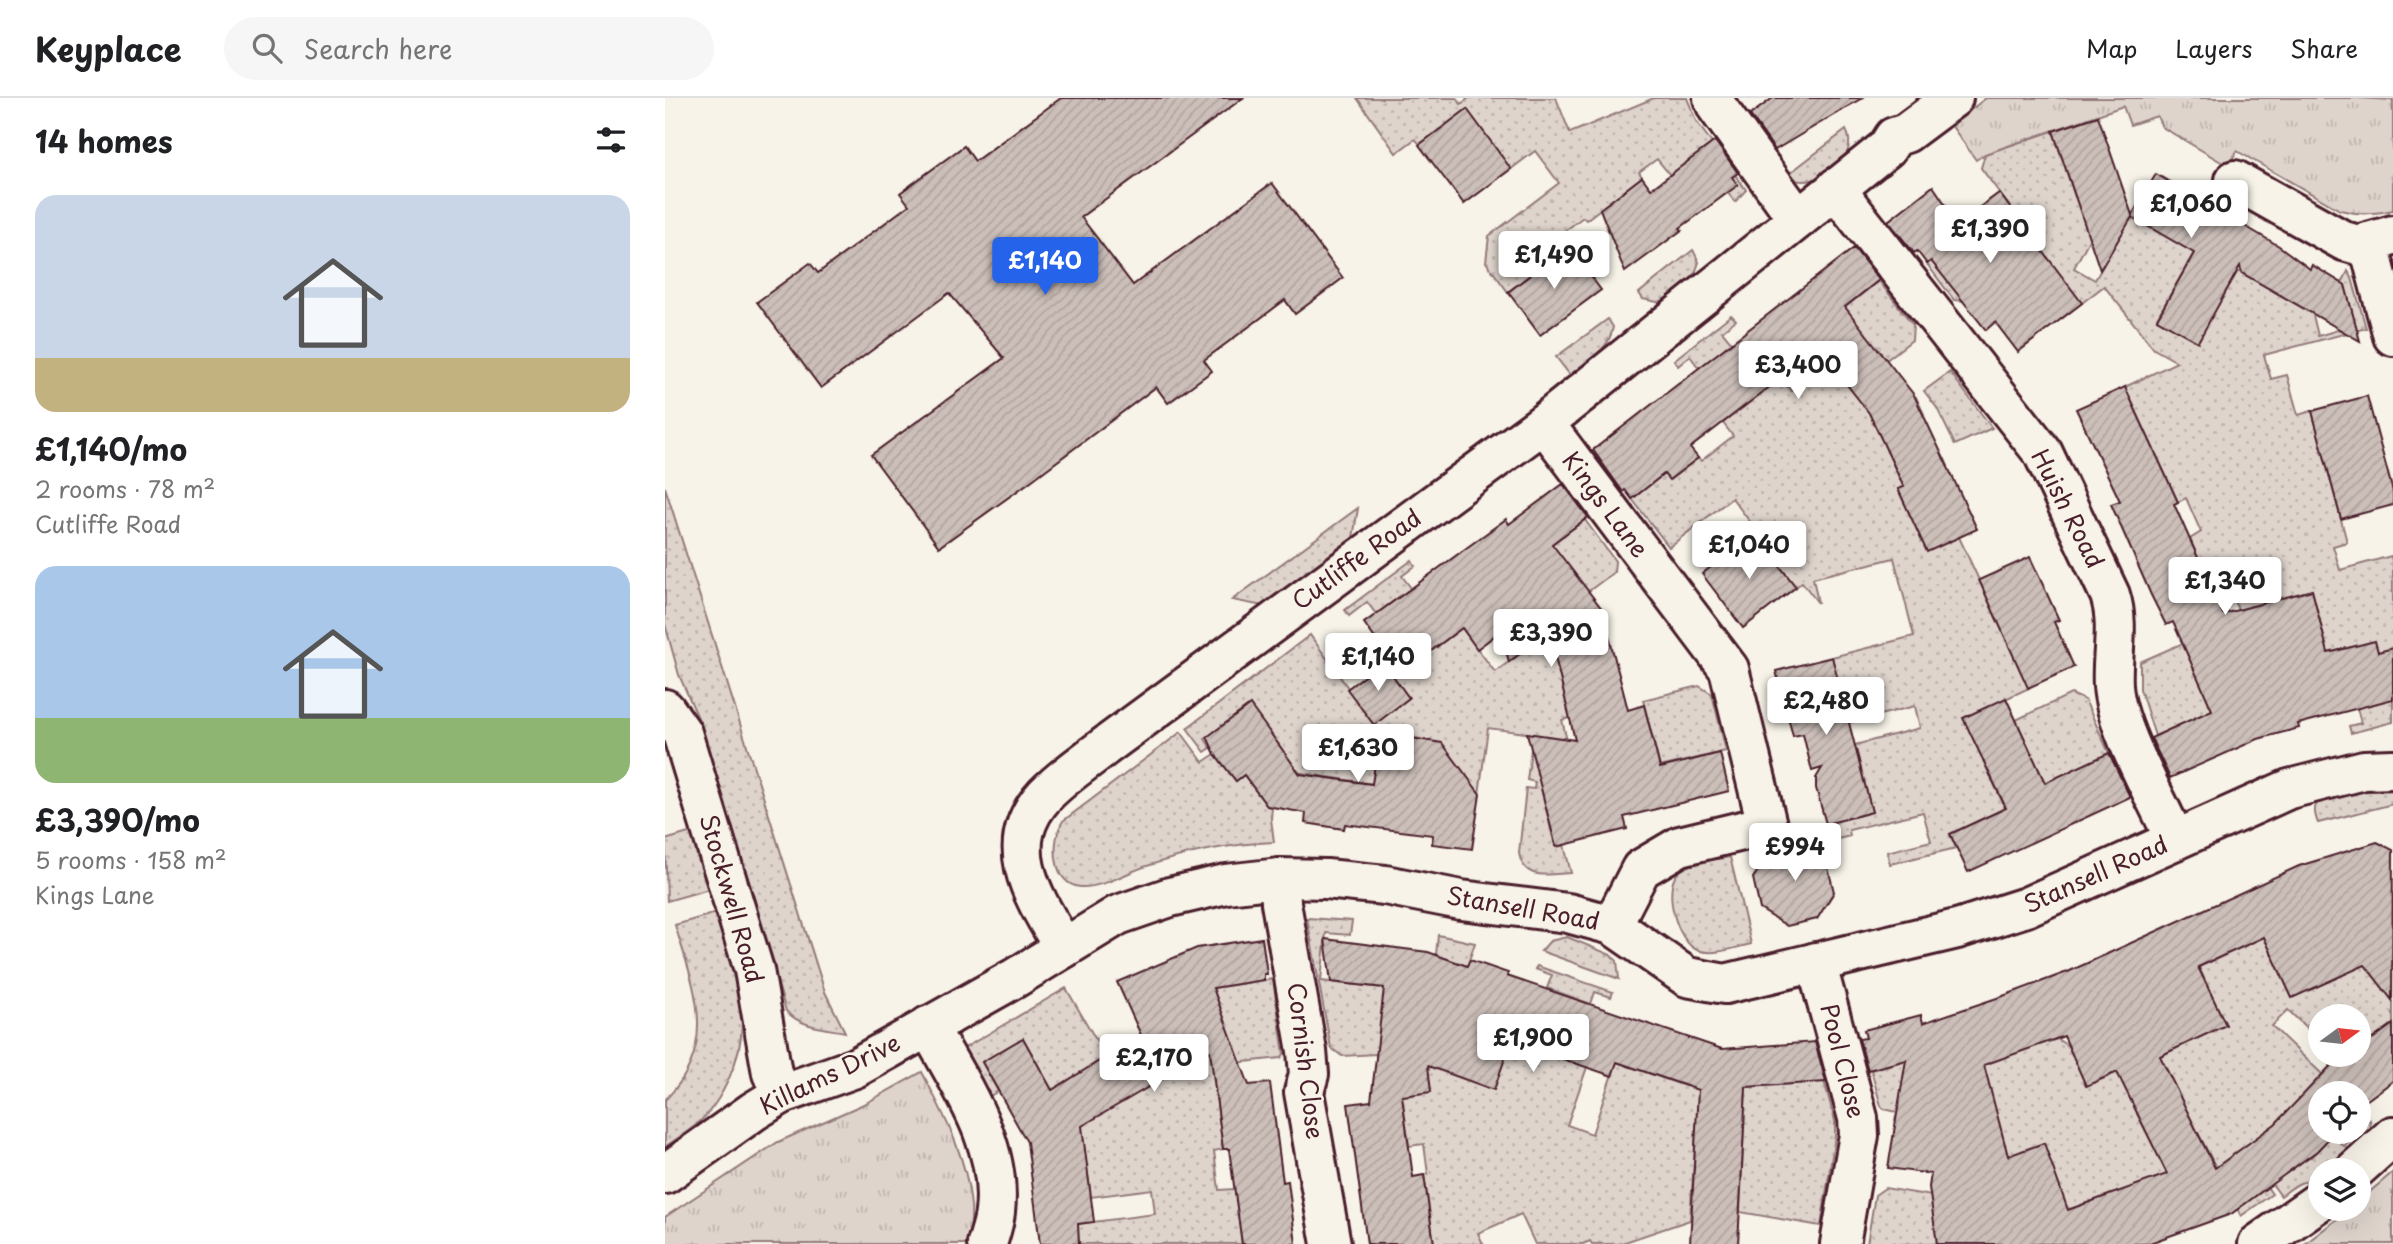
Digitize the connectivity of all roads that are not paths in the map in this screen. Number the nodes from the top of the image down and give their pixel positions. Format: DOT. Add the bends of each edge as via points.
graph roads {
  1 [pos="1713,98"];
  2 [pos="1953,98"];
  3 [pos="2235,180"];
  4 [pos="1837,187"];
  5 [pos="1798,219"];
  6 [pos="2380,239"];
  7 [pos="2393,336"];
  8 [pos="1543,423"];
  9 [pos="665,709"];
  10 [pos="2393,769"];
  11 [pos="2175,840"];
  12 [pos="1279,878"];
  13 [pos="1612,925"];
  14 [pos="1064,948"];
  15 [pos="1816,962"];
  16 [pos="927,1026"];
  17 [pos="782,1094"];
  18 [pos="2393,1136"];
  19 [pos="2368,1158"];
  20 [pos="665,1174"];
  21 [pos="2308,1209"];
  22 [pos="987,1244"];
  23 [pos="1331,1244"];
  24 [pos="1839,1244"];
  25 [pos="2257,1244"];
  1 -- 5 [label="street"];
  2 -- 4 [label="street, Cutliffe Road" via="1894,137 1887,148"];
  3 -- 6 [label="street" via="2344,242 2358,245"];
  4 -- 5 [label="street, Cutliffe Road"];
  4 -- 11 [label="street, Huish Road" via="2042,453 2115,608 2113,686 2117,705"];
  5 -- 8 [label="street, Cutliffe Road"];
  6 -- 7 [label="street"];
  8 -- 13 [label="street, Kings Lane" via="1729,669 1767,825 1679,846 1641,869"];
  8 -- 14 [label="street, Cutliffe Road" via="1046,794 1033,810 1022,856 1027,881"];
  9 -- 17 [label="street, Stockwell Road" via="682,733 754,970 772,1073"];
  10 -- 11 [label="street, Stansell Road" via="2364,769 2289,789"];
  11 -- 15 [label="street, Stansell Road" via="2026,907 1957,929"];
  12 -- 13 [label="street, Stansell Road" via="1385,885 1568,913"];
  12 -- 14 [label="street, Stansell Road" via="1170,897 1118,915"];
  12 -- 23 [label="street, Cornish Close" via="1307,1051 1309,1074 1304,1092"];
  13 -- 15 [label="street, Stansell Road" via="1687,977 1700,980 1725,984"];
  14 -- 16 [label="street, Stansell Road"];
  15 -- 24 [label="street, Pool Close" via="1858,1118 1859,1135"];
  16 -- 17 [label="street, Killams Drive" via="855,1068"];
  16 -- 22 [label="street" via="974,1110 990,1150 996,1193"];
  17 -- 20 [label="street, Killams Drive"];
  18 -- 19 [label="street"];
  21 -- 25 [label="street"];
}
